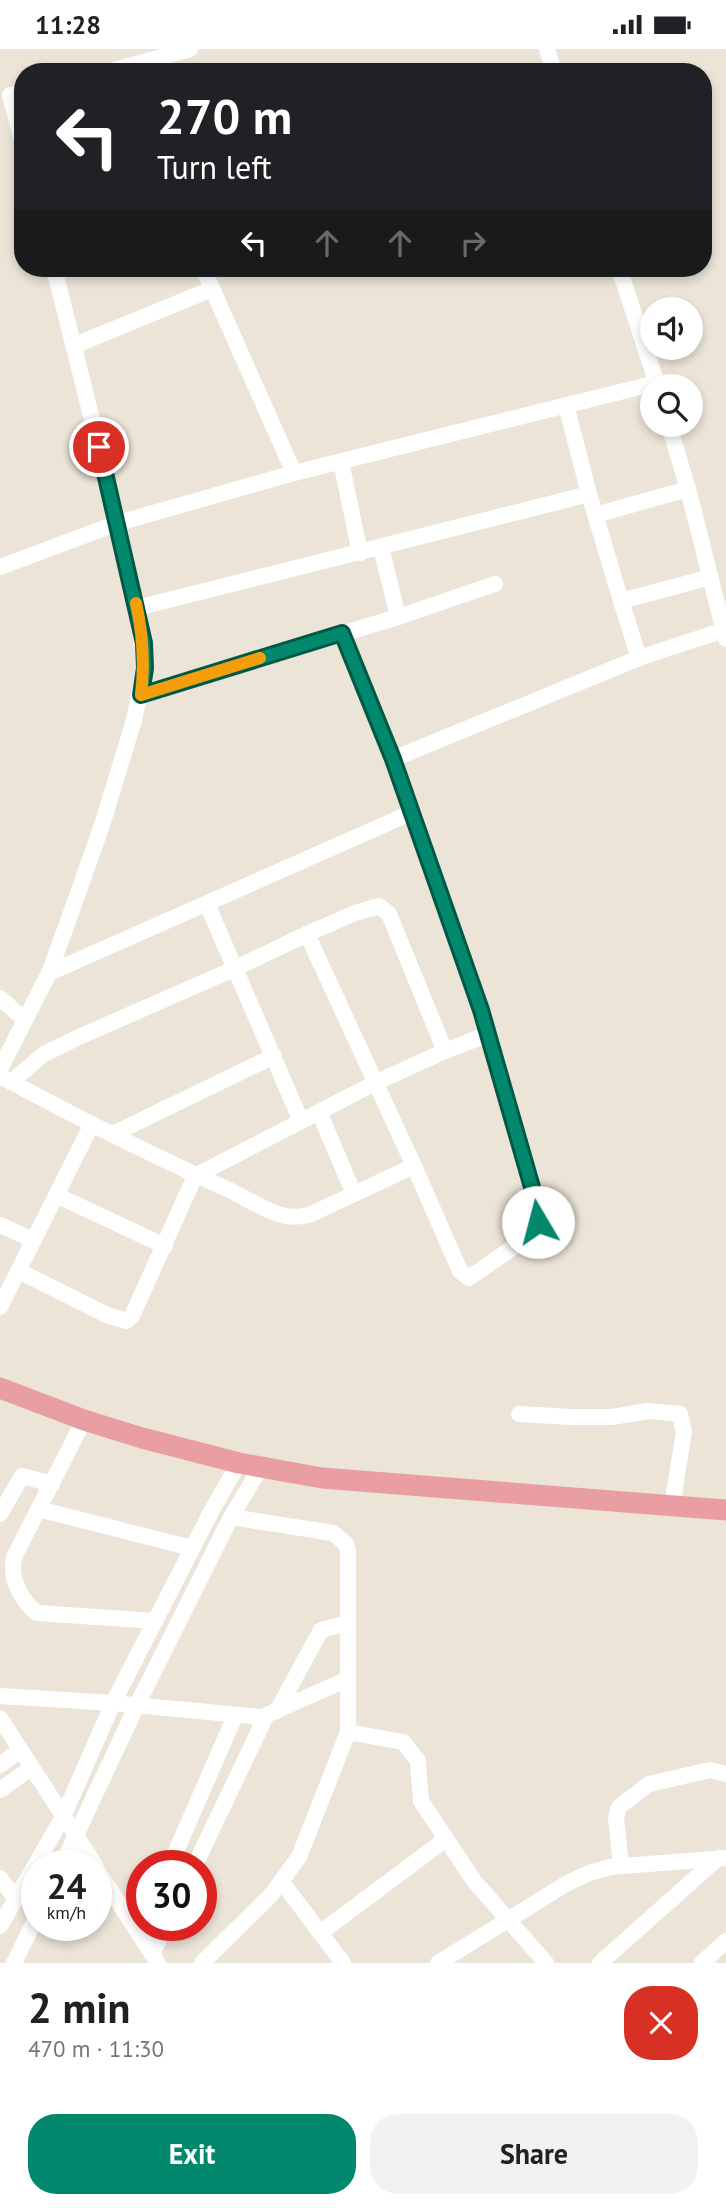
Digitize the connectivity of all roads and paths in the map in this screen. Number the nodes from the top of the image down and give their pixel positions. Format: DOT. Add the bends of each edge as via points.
graph roads {
  1 [pos="190,49"];
  2 [pos="152,63"];
  3 [pos="56,277"];
  4 [pos="207,277"];
  5 [pos="622,277"];
  6 [pos="212,289"];
  7 [pos="73,346"];
  8 [pos="653,374"];
  9 [pos="640,389"];
  10 [pos="566,405"];
  11 [pos="673,437"];
  12 [pos="341,462"];
  13 [pos="294,473"];
  14 [pos="688,489"];
  15 [pos="589,494"];
  16 [pos="595,515"];
  17 [pos="118,523"];
  18 [pos="381,547"];
  19 [pos="360,553"];
  20 [pos="0,566"];
  21 [pos="711,577"];
  22 [pos="495,584"];
  23 [pos="621,601"];
  24 [pos="137,608"];
  25 [pos="398,617"];
  26 [pos="342,633"];
  27 [pos="725,635"];
  28 [pos="639,658"];
  29 [pos="141,695"];
  30 [pos="393,759"];
  31 [pos="413,813"];
  32 [pos="207,904"];
  33 [pos="307,934"];
  34 [pos="236,968"];
  35 [pos="49,973"];
  36 [pos="0,998"];
  37 [pos="24,1020"];
  38 [pos="489,1034"];
  39 [pos="445,1051"];
  40 [pos="274,1056"];
  41 [pos="0,1069"];
  42 [pos="6,1079"];
  43 [pos="375,1083"];
  44 [pos="319,1112"];
  45 [pos="301,1121"];
  46 [pos="92,1124"];
  47 [pos="113,1134"];
  48 [pos="414,1166"];
  49 [pos="195,1176"];
  50 [pos="354,1193"];
  51 [pos="56,1195"];
  52 [pos="0,1225"];
  53 [pos="33,1241"];
  54 [pos="165,1246"];
  55 [pos="19,1271"];
  56 [pos="0,1307"];
  57 [pos="0,1388"];
  58 [pos="519,1413"];
  59 [pos="84,1420"];
  60 [pos="239,1463"];
  61 [pos="261,1467"];
  62 [pos="52,1484"];
  63 [pos="672,1506"];
  64 [pos="38,1509"];
  65 [pos="726,1510"];
  66 [pos="0,1514"];
  67 [pos="231,1517"];
  68 [pos="192,1548"];
  69 [pos="155,1621"];
  70 [pos="348,1623"];
  71 [pos="348,1679"];
  72 [pos="0,1696"];
  73 [pos="113,1703"];
  74 [pos="137,1705"];
  75 [pos="272,1714"];
  76 [pos="235,1716"];
  77 [pos="0,1718"];
  78 [pos="348,1732"];
  79 [pos="20,1750"];
  80 [pos="0,1765"];
  81 [pos="32,1768"];
  82 [pos="726,1774"];
  83 [pos="0,1790"];
  84 [pos="63,1817"];
  85 [pos="76,1837"];
  86 [pos="446,1839"];
  87 [pos="70,1850"];
  88 [pos="85,1850"];
  89 [pos="177,1850"];
  90 [pos="203,1850"];
  91 [pos="722,1858"];
  92 [pos="621,1866"];
  93 [pos="0,1878"];
  94 [pos="282,1882"];
  95 [pos="112,1889"];
  96 [pos="16,1899"];
  97 [pos="126,1908"];
  98 [pos="508,1920"];
  99 [pos="0,1926"];
  100 [pos="320,1933"];
  101 [pos="25,1941"];
  102 [pos="147,1941"];
  103 [pos="161,1941"];
  104 [pos="726,1941"];
  105 [pos="155,1958"];
  106 [pos="14,1963"];
  107 [pos="202,1963"];
  108 [pos="343,1963"];
  109 [pos="438,1963"];
  110 [pos="547,1963"];
  111 [pos="600,1963"];
  112 [pos="702,1963"];
  1 -- 2 [label="street"];
  3 -- 7 [label="street"];
  4 -- 6 [label="street"];
  5 -- 8 [label="street"];
  6 -- 7 [label="street"];
  6 -- 13 [label="street"];
  7 -- 17 [label="street"];
  9 -- 10 [label="street"];
  10 -- 12 [label="street"];
  10 -- 15 [label="street"];
  11 -- 14 [label="street"];
  12 -- 13 [label="street"];
  12 -- 19 [label="street"];
  13 -- 17 [label="street"];
  14 -- 16 [label="street"];
  14 -- 21 [label="street"];
  15 -- 16 [label="street"];
  15 -- 18 [label="street"];
  16 -- 23 [label="street"];
  17 -- 20 [label="street"];
  17 -- 24 [label="street"];
  18 -- 19 [label="street"];
  18 -- 25 [label="street"];
  19 -- 24 [label="street"];
  21 -- 23 [label="street"];
  21 -- 27 [label="street"];
  22 -- 25 [label="street"];
  23 -- 28 [label="street"];
  24 -- 29 [label="street" via="144,643"];
  25 -- 26 [label="street"];
  26 -- 29 [label="street"];
  26 -- 30 [label="street"];
  27 -- 28 [label="street"];
  28 -- 30 [label="street"];
  29 -- 35 [label="street" via="103,822"];
  30 -- 31 [label="street"];
  31 -- 32 [label="street"];
  31 -- 38 [label="street"];
  32 -- 34 [label="street"];
  32 -- 35 [label="street"];
  33 -- 34 [label="street"];
  33 -- 39 [label="street" via="383,907"];
  33 -- 43 [label="street"];
  34 -- 40 [label="street"];
  34 -- 42 [label="street" via="44,1054"];
  35 -- 37 [label="street"];
  36 -- 37 [label="street"];
  37 -- 41 [label="street"];
  38 -- 39 [label="street"];
  38 -- 48 [label="street" via="538,1208 535,1229 472,1278 465,1277"];
  39 -- 43 [label="street"];
  40 -- 45 [label="street"];
  40 -- 47 [label="street"];
  42 -- 46 [label="street"];
  43 -- 44 [label="street"];
  43 -- 48 [label="street"];
  44 -- 45 [label="street"];
  44 -- 50 [label="street"];
  45 -- 49 [label="street"];
  46 -- 47 [label="street"];
  46 -- 51 [label="street"];
  47 -- 49 [label="street"];
  48 -- 50 [label="street"];
  49 -- 50 [label="street" via="287,1217 309,1215"];
  49 -- 54 [label="street"];
  51 -- 53 [label="street"];
  51 -- 54 [label="street"];
  52 -- 53 [label="street"];
  53 -- 55 [label="street"];
  54 -- 55 [label="street" via="126,1321"];
  55 -- 56 [label="street"];
  57 -- 59 [label="main road"];
  58 -- 63 [label="street" via="570,1417 648,1411 680,1414 684,1433"];
  59 -- 60 [label="main road"];
  59 -- 62 [label="street"];
  60 -- 61 [label="main road"];
  60 -- 68 [label="street"];
  61 -- 63 [label="main road" via="362,1482"];
  61 -- 67 [label="street"];
  62 -- 64 [label="street"];
  62 -- 66 [label="street" via="22,1476"];
  63 -- 65 [label="main road"];
  64 -- 68 [label="street"];
  64 -- 69 [label="street" via="11,1566 32,1609 44,1615"];
  67 -- 70 [label="street" via="323,1530 340,1538 348,1551"];
  67 -- 74 [label="street"];
  68 -- 69 [label="street"];
  69 -- 73 [label="street"];
  70 -- 71 [label="street"];
  70 -- 75 [label="street" via="321,1630"];
  71 -- 75 [label="street"];
  71 -- 78 [label="street"];
  72 -- 73 [label="street"];
  73 -- 74 [label="street"];
  73 -- 84 [label="street"];
  74 -- 76 [label="street"];
  74 -- 85 [label="street"];
  75 -- 76 [label="street"];
  75 -- 90 [label="street"];
  76 -- 89 [label="street"];
  77 -- 79 [label="street"];
  78 -- 86 [label="street" via="403,1742 418,1761 421,1801"];
  78 -- 94 [label="street" via="299,1857"];
  79 -- 80 [label="street"];
  79 -- 81 [label="street"];
  81 -- 83 [label="street"];
  81 -- 84 [label="street"];
  82 -- 92 [label="street" via="710,1770 649,1784 619,1807"];
  84 -- 85 [label="street"];
  84 -- 96 [label="street"];
  85 -- 87 [label="street"];
  85 -- 88 [label="street"];
  86 -- 98 [label="street"];
  86 -- 100 [label="street"];
  91 -- 92 [label="street"];
  91 -- 111 [label="street"];
  92 -- 98 [label="street" via="589,1873"];
  93 -- 96 [label="street"];
  94 -- 100 [label="street"];
  94 -- 107 [label="street"];
  95 -- 97 [label="street"];
  96 -- 99 [label="street"];
  98 -- 109 [label="street"];
  98 -- 110 [label="street"];
  100 -- 108 [label="street"];
  101 -- 106 [label="street"];
  102 -- 105 [label="street"];
  103 -- 105 [label="street"];
  104 -- 112 [label="street"];
}
